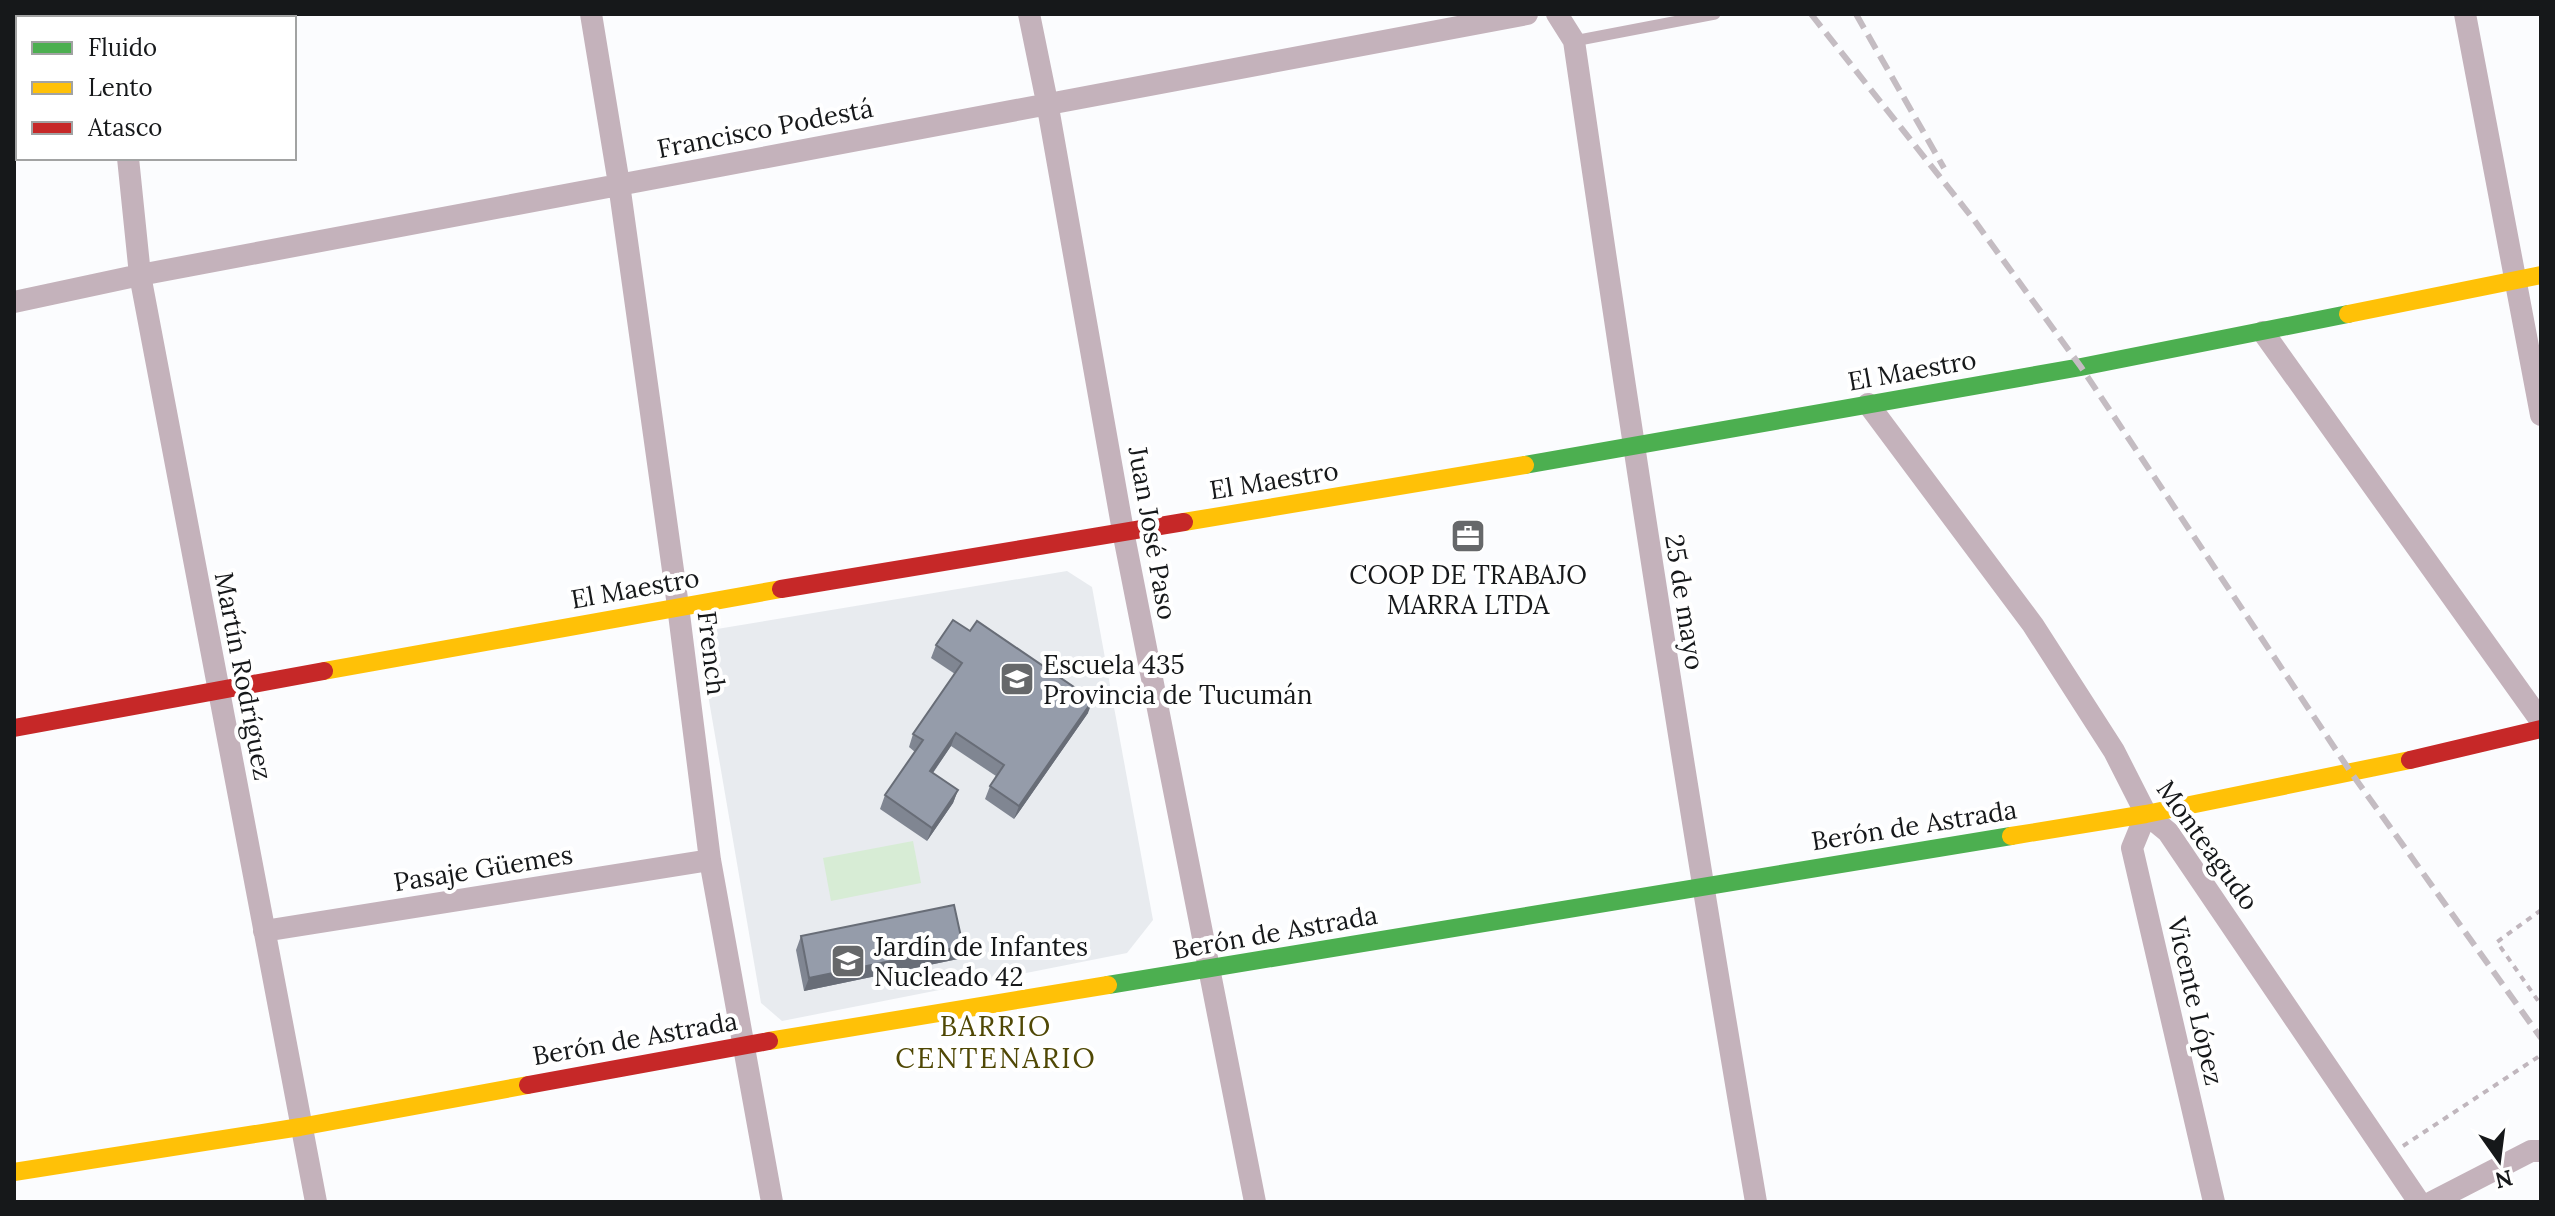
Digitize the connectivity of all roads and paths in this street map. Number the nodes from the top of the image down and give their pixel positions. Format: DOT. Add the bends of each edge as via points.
graph roads {
  1 [pos="591,14"];
  2 [pos="1029,14"];
  3 [pos="1527,14"];
  4 [pos="1557,14"];
  5 [pos="1715,14"];
  6 [pos="2465,14"];
  7 [pos="1574,41"];
  8 [pos="1047,102"];
  9 [pos="128,160"];
  10 [pos="619,184"];
  11 [pos="140,275"];
  12 [pos="2541,275"];
  13 [pos="2514,280"];
  14 [pos="14,302"];
  15 [pos="2263,332"];
  16 [pos="1868,404"];
  17 [pos="2541,415"];
  18 [pos="1632,447"];
  19 [pos="1123,531"];
  20 [pos="678,606"];
  21 [pos="218,689"];
  22 [pos="2541,721"];
  23 [pos="14,728"];
  24 [pos="2541,729"];
  25 [pos="2146,814"];
  26 [pos="710,860"];
  27 [pos="1702,886"];
  28 [pos="2541,910"];
  29 [pos="264,931"];
  30 [pos="1207,969"];
  31 [pos="2541,1005"];
  32 [pos="743,1045"];
  33 [pos="2541,1055"];
  34 [pos="300,1127"];
  35 [pos="2541,1151"];
  36 [pos="2388,1156"];
  37 [pos="14,1172"];
  38 [pos="316,1202"];
  39 [pos="772,1202"];
  40 [pos="1255,1202"];
  41 [pos="1756,1202"];
  42 [pos="2214,1202"];
  43 [pos="2419,1202"];
  44 [pos="2432,1202"];
  1 -- 10 [label="street, French"];
  2 -- 8 [label="street, Juan José Paso"];
  3 -- 8 [label="street, Francisco Podestá"];
  4 -- 7 [label="street, 25 de mayo"];
  5 -- 7 [label="lane"];
  6 -- 13 [label="street"];
  7 -- 18 [label="street, 25 de mayo"];
  8 -- 10 [label="street, Francisco Podestá"];
  8 -- 19 [label="street, Juan José Paso"];
  9 -- 11 [label="street, Martín Rodríguez"];
  10 -- 11 [label="street, Francisco Podestá"];
  10 -- 20 [label="street, French"];
  11 -- 14 [label="street, Francisco Podestá"];
  11 -- 21 [label="street, Martín Rodríguez"];
  12 -- 13 [label="street, El Maestro"];
  13 -- 15 [label="street, El Maestro"];
  13 -- 17 [label="street"];
  15 -- 16 [label="street, El Maestro"];
  15 -- 22 [label="street"];
  16 -- 18 [label="street, El Maestro"];
  16 -- 25 [label="street, Monteagudo" via="2033,625 2114,751"];
  18 -- 19 [label="street, El Maestro"];
  18 -- 27 [label="street, 25 de mayo"];
  19 -- 20 [label="street, El Maestro"];
  19 -- 30 [label="street, Juan José Paso"];
  20 -- 21 [label="street, El Maestro"];
  20 -- 26 [label="street, French"];
  21 -- 23 [label="street, El Maestro"];
  21 -- 29 [label="street, Martín Rodríguez"];
  24 -- 25 [label="street, Berón de Astrada" via="2352,774"];
  25 -- 27 [label="street, Berón de Astrada"];
  25 -- 36 [label="street, Monteagudo" via="2168,832"];
  25 -- 42 [label="street, Vicente López" via="2132,848"];
  26 -- 29 [label="street, Pasaje Güemes"];
  26 -- 32 [label="street, French"];
  27 -- 30 [label="street, Berón de Astrada"];
  27 -- 41 [label="street, 25 de mayo"];
  28 -- 31 [label="path" via="2497,942"];
  29 -- 34 [label="street, Martín Rodríguez"];
  30 -- 32 [label="street, Berón de Astrada"];
  30 -- 40 [label="street, Juan José Paso"];
  32 -- 34 [label="street, Berón de Astrada"];
  32 -- 39 [label="street, French"];
  33 -- 36 [label="path"];
  34 -- 37 [label="street, Berón de Astrada"];
  34 -- 38 [label="street, Martín Rodríguez"];
  35 -- 44 [label="street" via="2531,1151"];
  36 -- 43 [label="street, Monteagudo"];
}
